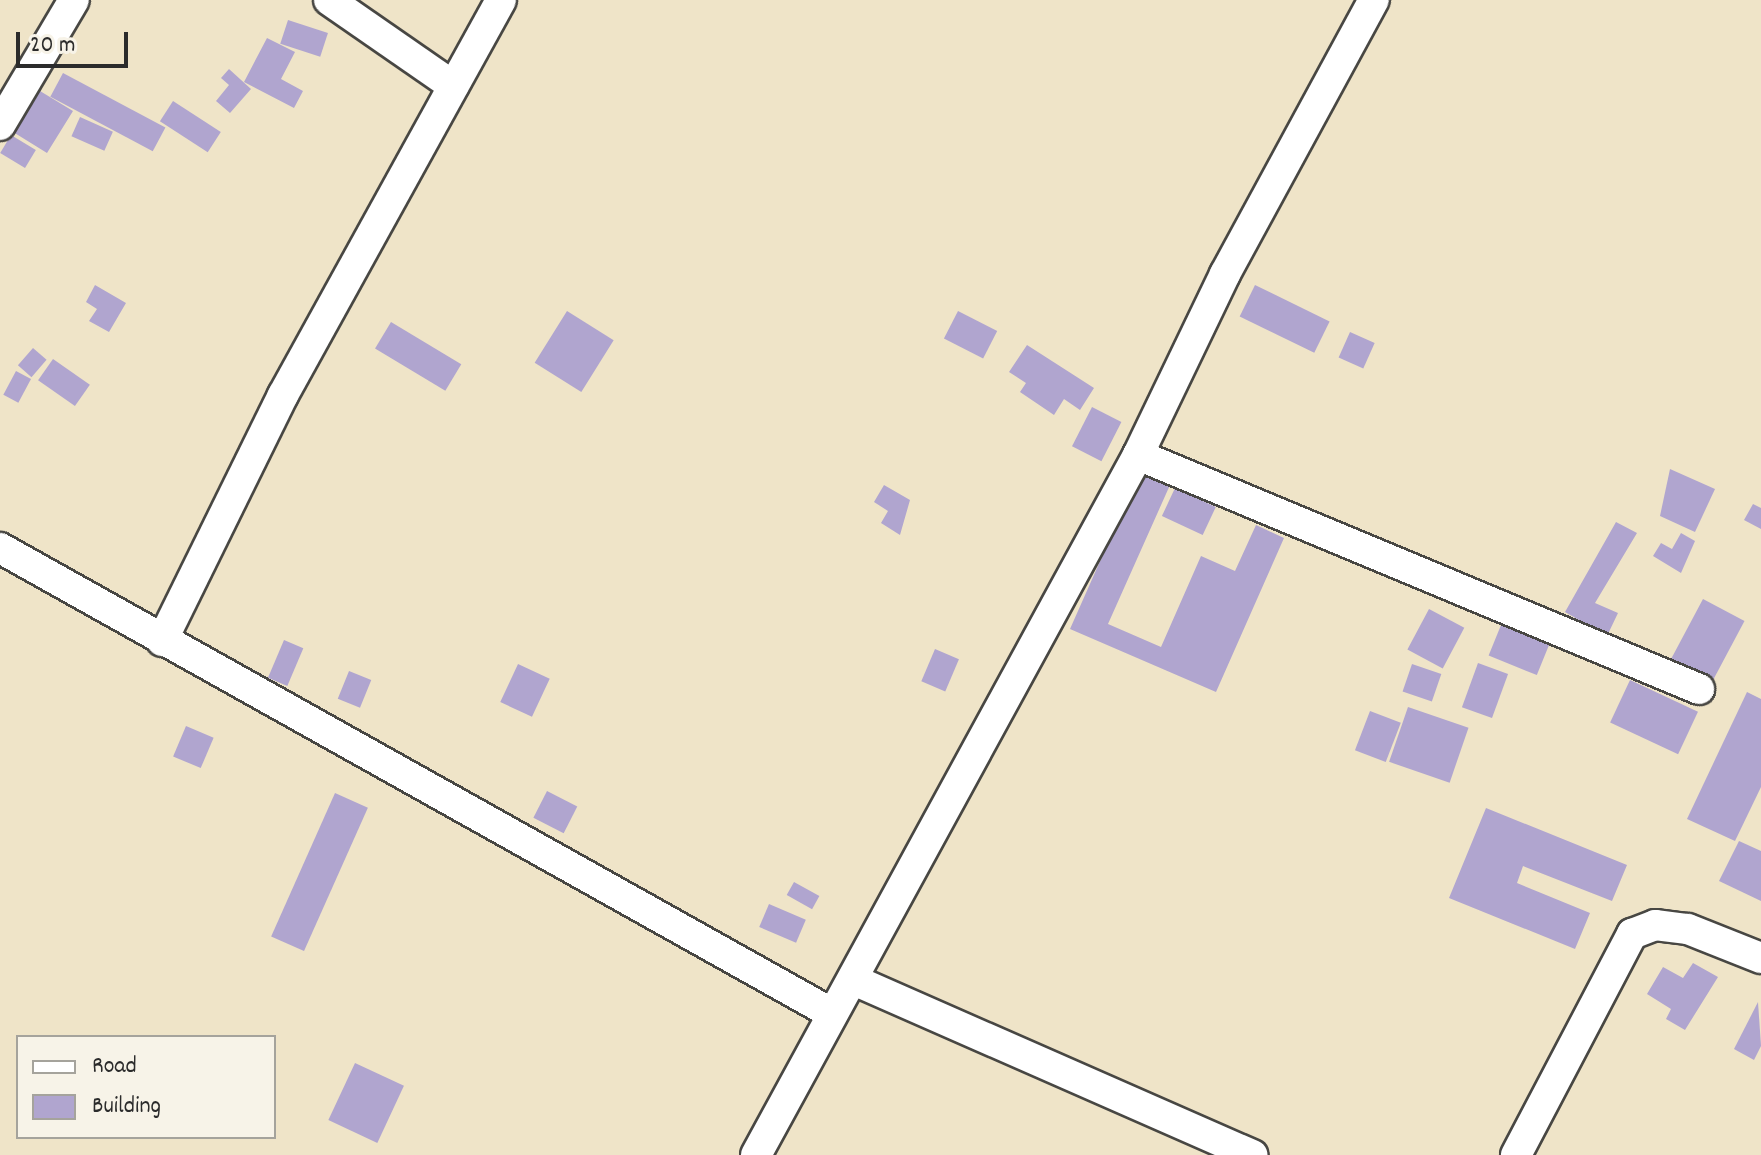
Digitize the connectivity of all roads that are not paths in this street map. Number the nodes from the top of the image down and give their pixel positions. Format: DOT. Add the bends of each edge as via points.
graph roads {
  1 [pos="74,0"];
  2 [pos="329,0"];
  3 [pos="501,0"];
  4 [pos="1374,0"];
  5 [pos="453,86"];
  6 [pos="0,125"];
  7 [pos="1138,455"];
  8 [pos="0,548"];
  9 [pos="162,641"];
  10 [pos="1699,689"];
  11 [pos="1761,958"];
  12 [pos="856,981"];
  13 [pos="831,1013"];
  14 [pos="756,1155"];
  15 [pos="1252,1155"];
  16 [pos="1516,1155"];
  1 -- 6 [label="street"];
  2 -- 5 [label="street"];
  3 -- 5 [label="street"];
  4 -- 7 [label="street" via="1225,274"];
  5 -- 9 [label="street" via="283,395"];
  7 -- 10 [label="street"];
  7 -- 12 [label="street"];
  8 -- 9 [label="street"];
  9 -- 13 [label="street"];
  11 -- 16 [label="street" via="1688,929 1655,925 1632,934"];
  12 -- 13 [label="street"];
  12 -- 15 [label="street"];
  13 -- 14 [label="street"];
}
